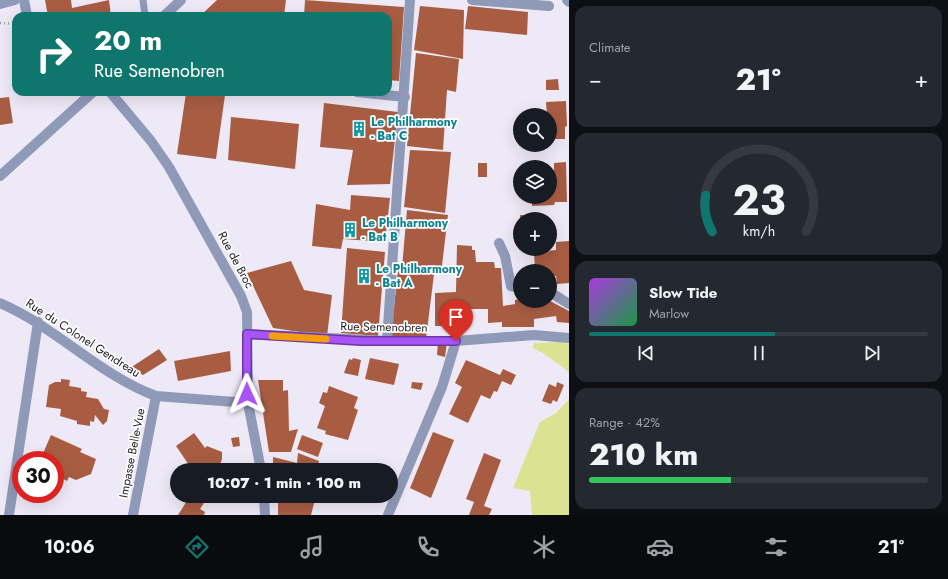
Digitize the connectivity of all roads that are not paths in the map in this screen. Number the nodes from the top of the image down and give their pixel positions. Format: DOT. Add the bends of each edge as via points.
graph roads {
  1 [pos="15,0"];
  2 [pos="24,0"];
  3 [pos="143,0"];
  4 [pos="181,0"];
  5 [pos="410,0"];
  6 [pos="472,0"];
  7 [pos="0,4"];
  8 [pos="549,6"];
  9 [pos="26,12"];
  10 [pos="144,12"];
  11 [pos="168,12"];
  12 [pos="88,96"];
  13 [pos="113,96"];
  14 [pos="392,96"];
  15 [pos="405,97"];
  16 [pos="0,176"];
  17 [pos="499,243"];
  18 [pos="513,286"];
  19 [pos="557,296"];
  20 [pos="0,303"];
  21 [pos="569,304"];
  22 [pos="38,322"];
  23 [pos="247,334"];
  24 [pos="569,338"];
  25 [pos="387,341"];
  26 [pos="456,341"];
  27 [pos="156,396"];
  28 [pos="248,403"];
  29 [pos="260,463"];
  30 [pos="264,503"];
  31 [pos="9,515"];
  32 [pos="133,515"];
  33 [pos="265,515"];
  34 [pos="388,515"];
  1 -- 7 [label="street"];
  2 -- 9 [label="street"];
  3 -- 10 [label="lane"];
  4 -- 11 [label="street"];
  5 -- 15 [label="street"];
  6 -- 8 [label="street"];
  12 -- 16 [label="street"];
  13 -- 23 [label="street, Rue de Broc" via="151,141 177,181 241,296 247,312"];
  14 -- 15 [label="street"];
  15 -- 25 [label="street"];
  17 -- 18 [label="street"];
  19 -- 21 [label="street"];
  20 -- 22 [label="street, Rue du Colonel Gendreau"];
  22 -- 27 [label="street, Rue du Colonel Gendreau" via="103,369"];
  22 -- 31 [label="street"];
  23 -- 25 [label="street, Rue Semenobren"];
  23 -- 28 [label="street, Rue de Broc"];
  24 -- 26 [label="street, Rue Semenobren" via="534,335"];
  25 -- 26 [label="street, Rue Semenobren"];
  26 -- 34 [label="street" via="442,387"];
  27 -- 28 [label="street, Rue du Colonel Gendreau"];
  27 -- 32 [label="street, Impasse Belle-Vue"];
  28 -- 29 [label="street, Rue de Broc"];
  30 -- 33 [label="street"];
}
